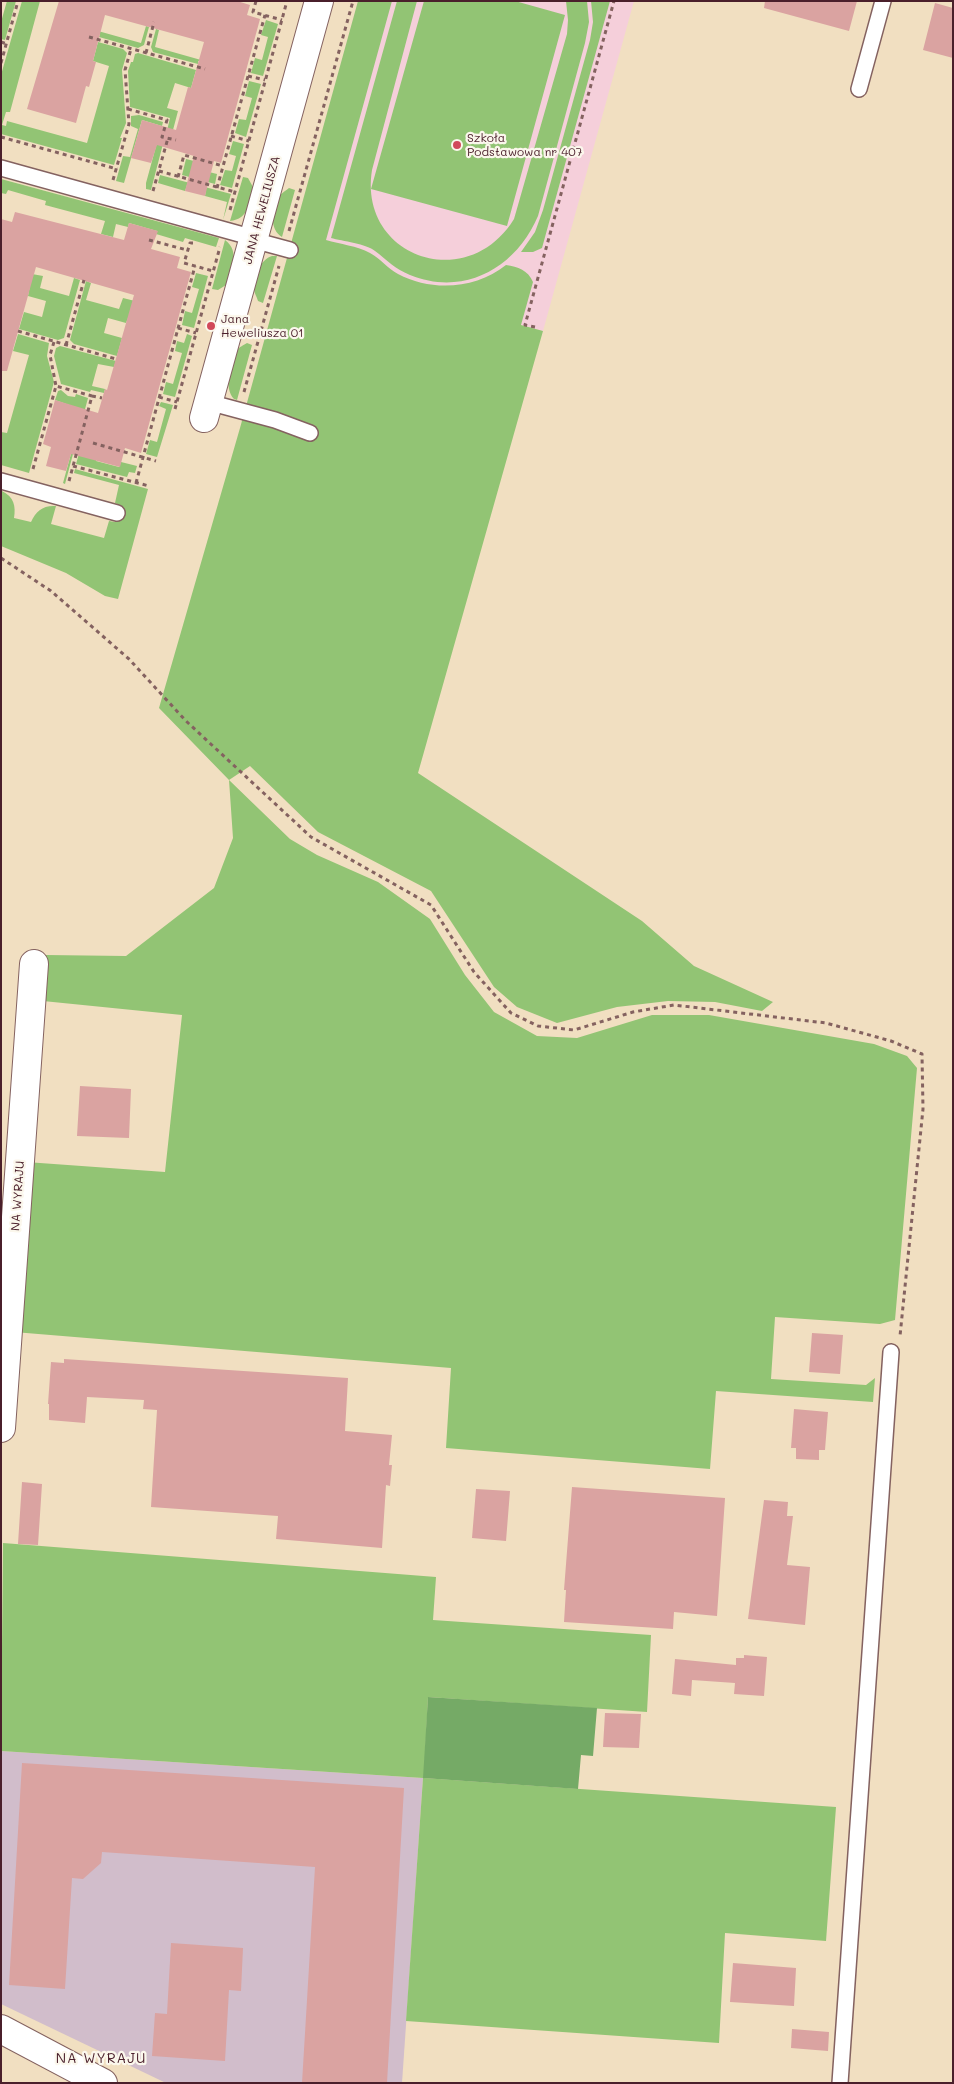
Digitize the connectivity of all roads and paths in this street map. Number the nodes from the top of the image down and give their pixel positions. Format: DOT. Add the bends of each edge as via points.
graph roads {
  1 [pos="18,1"];
  2 [pos="256,1"];
  3 [pos="287,1"];
  4 [pos="319,1"];
  5 [pos="352,1"];
  6 [pos="614,1"];
  7 [pos="883,1"];
  8 [pos="265,15"];
  9 [pos="282,20"];
  10 [pos="154,22"];
  11 [pos="90,37"];
  12 [pos="1,42"];
  13 [pos="7,44"];
  14 [pos="131,48"];
  15 [pos="146,53"];
  16 [pos="1,63"];
  17 [pos="205,69"];
  18 [pos="248,76"];
  19 [pos="266,80"];
  20 [pos="859,89"];
  21 [pos="128,109"];
  22 [pos="231,136"];
  23 [pos="1,137"];
  24 [pos="168,138"];
  25 [pos="176,140"];
  26 [pos="249,141"];
  27 [pos="223,166"];
  28 [pos="1,168"];
  29 [pos="116,169"];
  30 [pos="159,171"];
  31 [pos="178,176"];
  32 [pos="217,188"];
  33 [pos="235,192"];
  34 [pos="108,198"];
  35 [pos="148,209"];
  36 [pos="229,211"];
  37 [pos="222,239"];
  38 [pos="254,239"];
  39 [pos="149,240"];
  40 [pos="197,244"];
  41 [pos="288,244"];
  42 [pos="211,248"];
  43 [pos="187,250"];
  44 [pos="219,250"];
  45 [pos="280,265"];
  46 [pos="195,266"];
  47 [pos="213,271"];
  48 [pos="84,280"];
  49 [pos="535,327"];
  50 [pos="178,328"];
  51 [pos="18,332"];
  52 [pos="196,333"];
  53 [pos="54,342"];
  54 [pos="66,344"];
  55 [pos="116,359"];
  56 [pos="56,386"];
  57 [pos="92,396"];
  58 [pos="159,397"];
  59 [pos="102,398"];
  60 [pos="242,401"];
  61 [pos="177,402"];
  62 [pos="175,409"];
  63 [pos="206,410"];
  64 [pos="310,433"];
  65 [pos="93,443"];
  66 [pos="143,457"];
  67 [pos="156,461"];
  68 [pos="73,466"];
  69 [pos="31,477"];
  70 [pos="1,481"];
  71 [pos="136,483"];
  72 [pos="149,486"];
  73 [pos="64,499"];
  74 [pos="117,513"];
  75 [pos="1,558"];
  76 [pos="34,964"];
  77 [pos="891,1352"];
  78 [pos="1,1428"];
  79 [pos="1,2029"];
  80 [pos="103,2083"];
  81 [pos="840,2083"];
  1 -- 13 [label="path"];
  2 -- 8 [label="path" via="253,12"];
  3 -- 9 [label="path"];
  4 -- 38 [label="street, JANA HEWELIUSZA"];
  5 -- 41 [label="path"];
  6 -- 49 [label="path" via="525,324"];
  7 -- 20 [label="lane"];
  8 -- 9 [label="path"];
  8 -- 18 [label="path"];
  9 -- 19 [label="path"];
  10 -- 15 [label="path"];
  11 -- 14 [label="path"];
  12 -- 13 [label="path"];
  13 -- 16 [label="path"];
  14 -- 15 [label="path"];
  14 -- 21 [label="path" via="125,70"];
  15 -- 17 [label="path"];
  18 -- 19 [label="path"];
  18 -- 22 [label="path"];
  19 -- 26 [label="path"];
  21 -- 24 [label="path" via="167,120 162,137"];
  21 -- 29 [label="path" via="129,124"];
  22 -- 26 [label="path"];
  22 -- 27 [label="path"];
  23 -- 29 [label="path"];
  24 -- 25 [label="path"];
  24 -- 30 [label="path"];
  26 -- 33 [label="path"];
  27 -- 31 [label="path" via="184,155"];
  27 -- 32 [label="path"];
  28 -- 34 [label="lane"];
  29 -- 34 [label="path"];
  30 -- 31 [label="path"];
  30 -- 35 [label="path"];
  31 -- 32 [label="path"];
  32 -- 33 [label="path"];
  33 -- 36 [label="path"];
  34 -- 35 [label="lane"];
  35 -- 38 [label="lane"];
  37 -- 44 [label="path"];
  38 -- 41 [label="lane"];
  38 -- 63 [label="street, JANA HEWELIUSZA"];
  39 -- 43 [label="path"];
  40 -- 43 [label="path" via="190,243"];
  42 -- 44 [label="path"];
  43 -- 46 [label="path" via="184,263"];
  44 -- 47 [label="path"];
  45 -- 60 [label="path"];
  46 -- 47 [label="path"];
  46 -- 50 [label="path"];
  47 -- 52 [label="path"];
  48 -- 54 [label="path"];
  50 -- 52 [label="path"];
  50 -- 58 [label="path"];
  51 -- 53 [label="path"];
  52 -- 61 [label="path"];
  53 -- 54 [label="path"];
  53 -- 56 [label="path" via="50,355"];
  54 -- 55 [label="path"];
  56 -- 57 [label="path"];
  56 -- 69 [label="path"];
  57 -- 59 [label="path"];
  57 -- 68 [label="path"];
  58 -- 61 [label="path"];
  58 -- 66 [label="path"];
  61 -- 62 [label="path"];
  63 -- 64 [label="lane" via="274,420"];
  65 -- 66 [label="path"];
  66 -- 67 [label="path"];
  66 -- 71 [label="path"];
  68 -- 71 [label="path"];
  68 -- 73 [label="path"];
  70 -- 73 [label="lane"];
  71 -- 72 [label="path"];
  73 -- 74 [label="lane"];
  75 -- 77 [label="path" via="51,591 129,659 186,721 311,837 431,905 474,972 511,1013 538,1026 574,1030 633,1012 674,1005 826,1023 892,1041 922,1054 923,1109 902,1333"];
  76 -- 78 [label="street, NA WYRAJU"];
  77 -- 81 [label="lane"];
  79 -- 80 [label="street"];
}
